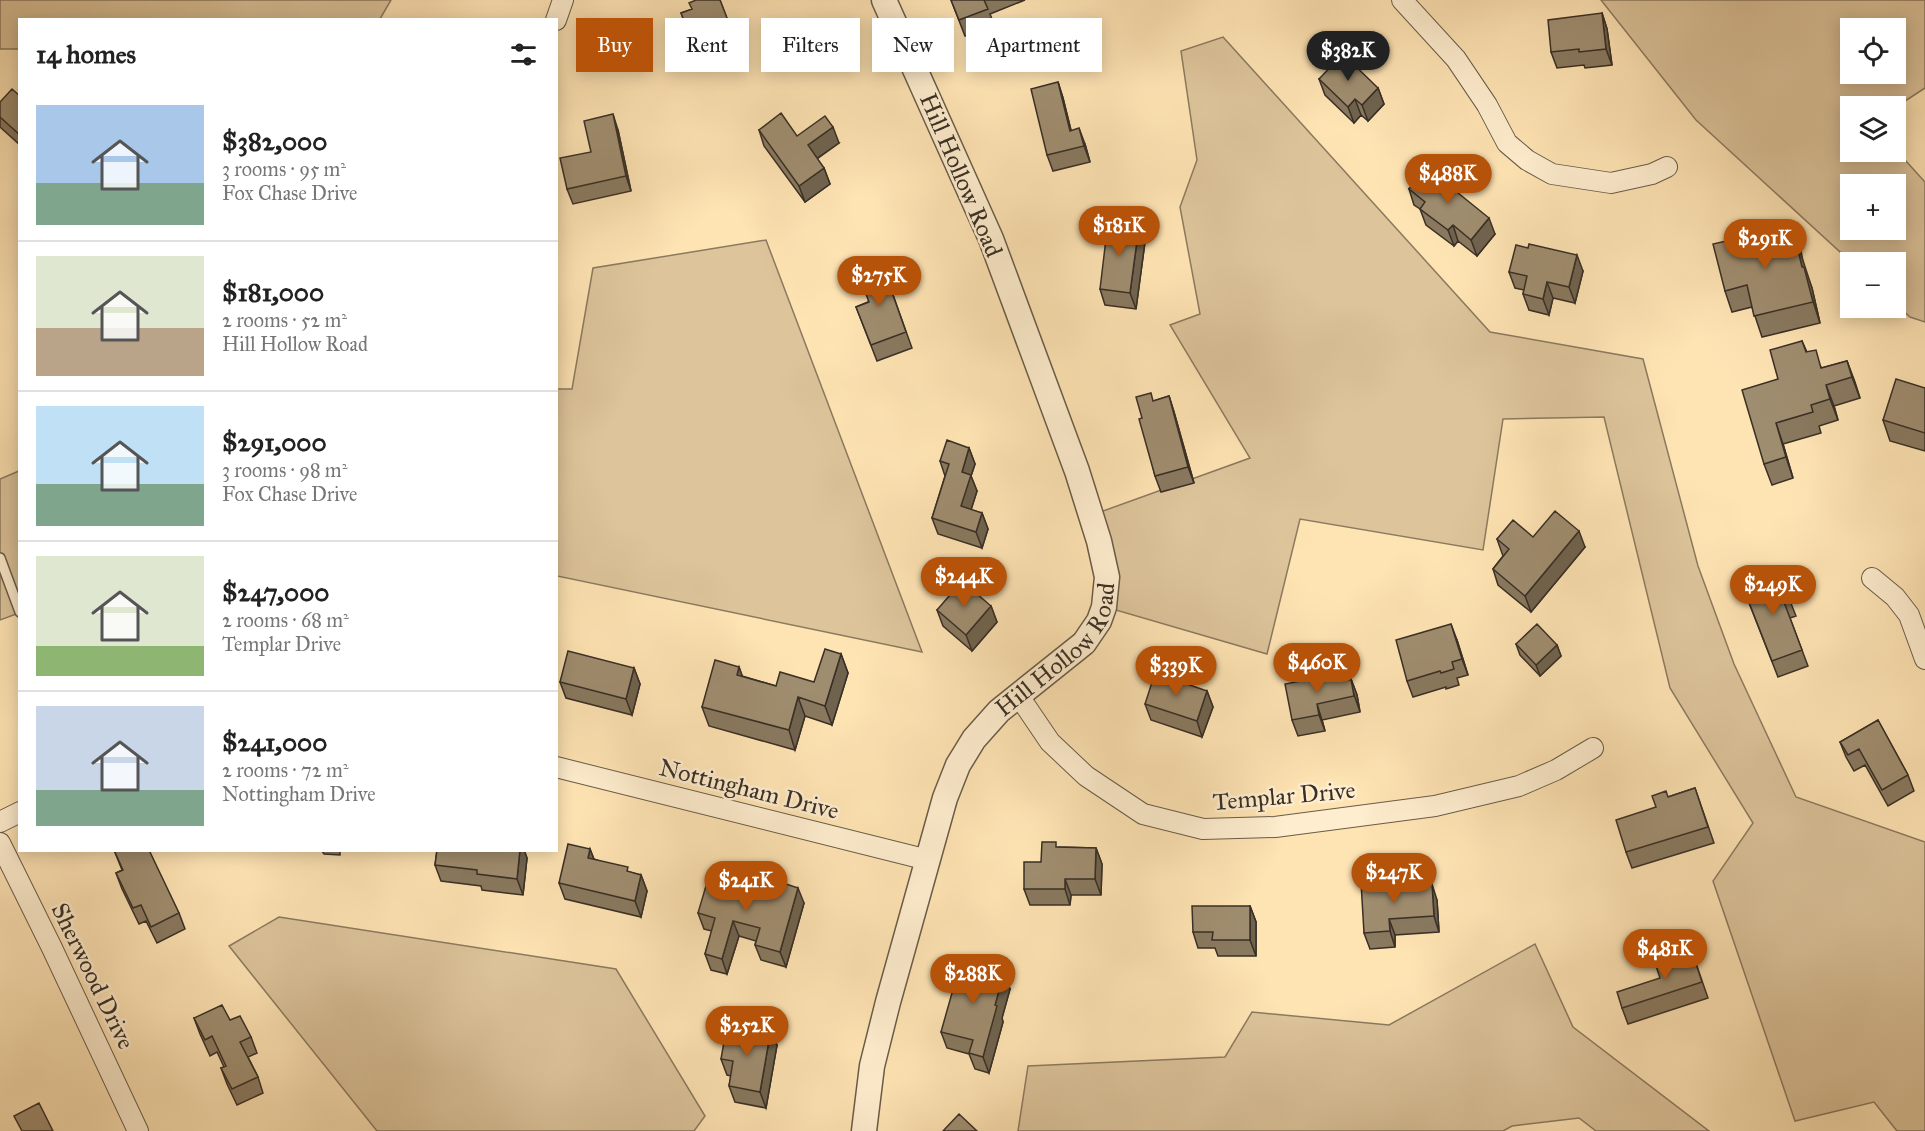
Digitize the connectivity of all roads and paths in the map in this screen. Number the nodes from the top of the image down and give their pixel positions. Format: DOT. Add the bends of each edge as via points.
graph roads {
  1 [pos="563,0"];
  2 [pos="885,0"];
  3 [pos="1402,0"];
  4 [pos="557,18"];
  5 [pos="1667,167"];
  6 [pos="0,558"];
  7 [pos="1872,578"];
  8 [pos="18,607"];
  9 [pos="1925,659"];
  10 [pos="1018,695"];
  11 [pos="1593,748"];
  12 [pos="558,768"];
  13 [pos="18,813"];
  14 [pos="0,822"];
  15 [pos="0,843"];
  16 [pos="928,860"];
  17 [pos="138,1131"];
  18 [pos="864,1131"];
  1 -- 4 [label="street"];
  2 -- 10 [label="street, Hill Hollow Road" via="991,239 1077,471 1107,577 1104,607 1084,643"];
  3 -- 5 [label="street" via="1456,59 1507,143 1527,160 1552,174 1611,183"];
  6 -- 8 [label="lane"];
  7 -- 9 [label="street" via="1909,615"];
  10 -- 11 [label="street, Templar Drive" via="1050,742 1086,776 1143,814 1203,829 1275,827 1435,806 1520,786"];
  10 -- 16 [label="street, Hill Hollow Road" via="974,739 958,765"];
  12 -- 16 [label="street, Nottingham Drive"];
  13 -- 14 [label="street"];
  15 -- 17 [label="street, Sherwood Drive"];
  16 -- 18 [label="street, Hill Hollow Road" via="872,1066"];
}
